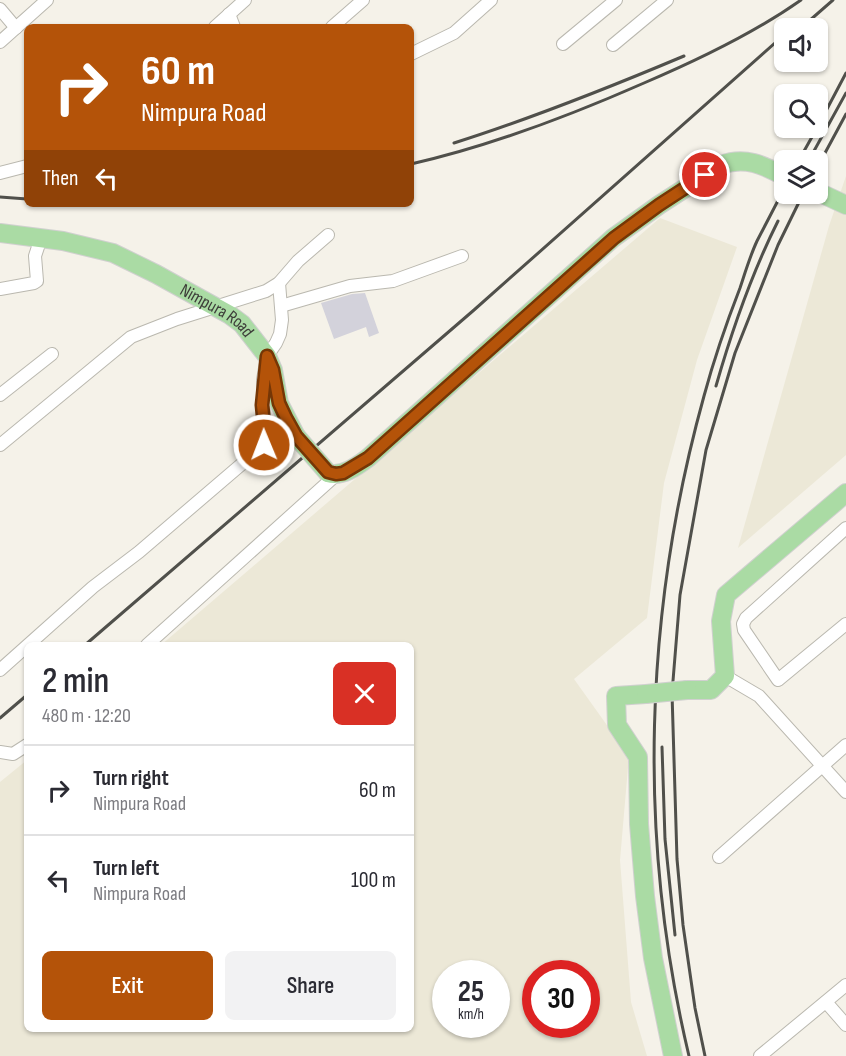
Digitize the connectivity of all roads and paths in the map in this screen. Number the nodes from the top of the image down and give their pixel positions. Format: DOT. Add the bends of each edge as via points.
graph roads {
  1 [pos="47,0"];
  2 [pos="363,0"];
  3 [pos="616,0"];
  4 [pos="667,0"];
  5 [pos="482,3"];
  6 [pos="236,5"];
  7 [pos="0,9"];
  8 [pos="217,24"];
  9 [pos="234,24"];
  10 [pos="335,24"];
  11 [pos="16,28"];
  12 [pos="0,42"];
  13 [pos="563,44"];
  14 [pos="614,45"];
  15 [pos="414,53"];
  16 [pos="24,167"];
  17 [pos="774,172"];
  18 [pos="0,173"];
  19 [pos="828,196"];
  20 [pos="846,205"];
  21 [pos="0,233"];
  22 [pos="328,235"];
  23 [pos="41,238"];
  24 [pos="462,256"];
  25 [pos="279,282"];
  26 [pos="0,289"];
  27 [pos="281,306"];
  28 [pos="218,308"];
  29 [pos="52,354"];
  30 [pos="267,356"];
  31 [pos="0,395"];
  32 [pos="0,445"];
  33 [pos="332,473"];
  34 [pos="846,493"];
  35 [pos="846,528"];
  36 [pos="846,624"];
  37 [pos="31,642"];
  38 [pos="150,642"];
  39 [pos="24,649"];
  40 [pos="0,670"];
  41 [pos="725,676"];
  42 [pos="846,745"];
  43 [pos="24,747"];
  44 [pos="0,752"];
  45 [pos="822,766"];
  46 [pos="846,792"];
  47 [pos="719,857"];
  48 [pos="846,985"];
  49 [pos="826,1002"];
  50 [pos="846,1025"];
  51 [pos="673,1056"];
  52 [pos="760,1056"];
  1 -- 11 [label="street"];
  2 -- 10 [label="street"];
  3 -- 13 [label="street"];
  4 -- 14 [label="street"];
  5 -- 15 [label="street" via="454,33"];
  6 -- 8 [label="street"];
  6 -- 9 [label="street"];
  7 -- 11 [label="street"];
  11 -- 12 [label="street"];
  16 -- 18 [label="street"];
  17 -- 33 [label="main road" via="748,161 731,161 659,205 614,238 368,458 343,473"];
  19 -- 20 [label="main road"];
  21 -- 23 [label="main road, Nimpura Road"];
  22 -- 25 [label="street"];
  23 -- 26 [label="street" via="36,256 37,281"];
  23 -- 28 [label="main road, Nimpura Road" via="113,253"];
  24 -- 27 [label="street" via="393,281 350,286"];
  25 -- 27 [label="street"];
  25 -- 28 [label="street" via="260,294"];
  27 -- 30 [label="street" via="279,334"];
  28 -- 30 [label="main road, Nimpura Road" via="242,324"];
  28 -- 32 [label="street" via="131,337"];
  29 -- 31 [label="street"];
  30 -- 33 [label="main road, Nimpura Road, bridge" via="279,403 296,436"];
  30 -- 37 [label="street" via="262,405 264,445"];
  33 -- 38 [label="street"];
  34 -- 41 [label="main road" via="726,595 721,621"];
  35 -- 36 [label="street" via="742,624 778,680"];
  39 -- 40 [label="street"];
  41 -- 45 [label="street" via="759,696"];
  41 -- 51 [label="main road, bridge" via="711,690 616,696 617,725 638,757 645,896"];
  42 -- 45 [label="street"];
  43 -- 44 [label="street" via="13,754"];
  45 -- 46 [label="street"];
  45 -- 47 [label="street"];
  48 -- 49 [label="street"];
  49 -- 50 [label="street"];
  49 -- 52 [label="street"];
}
